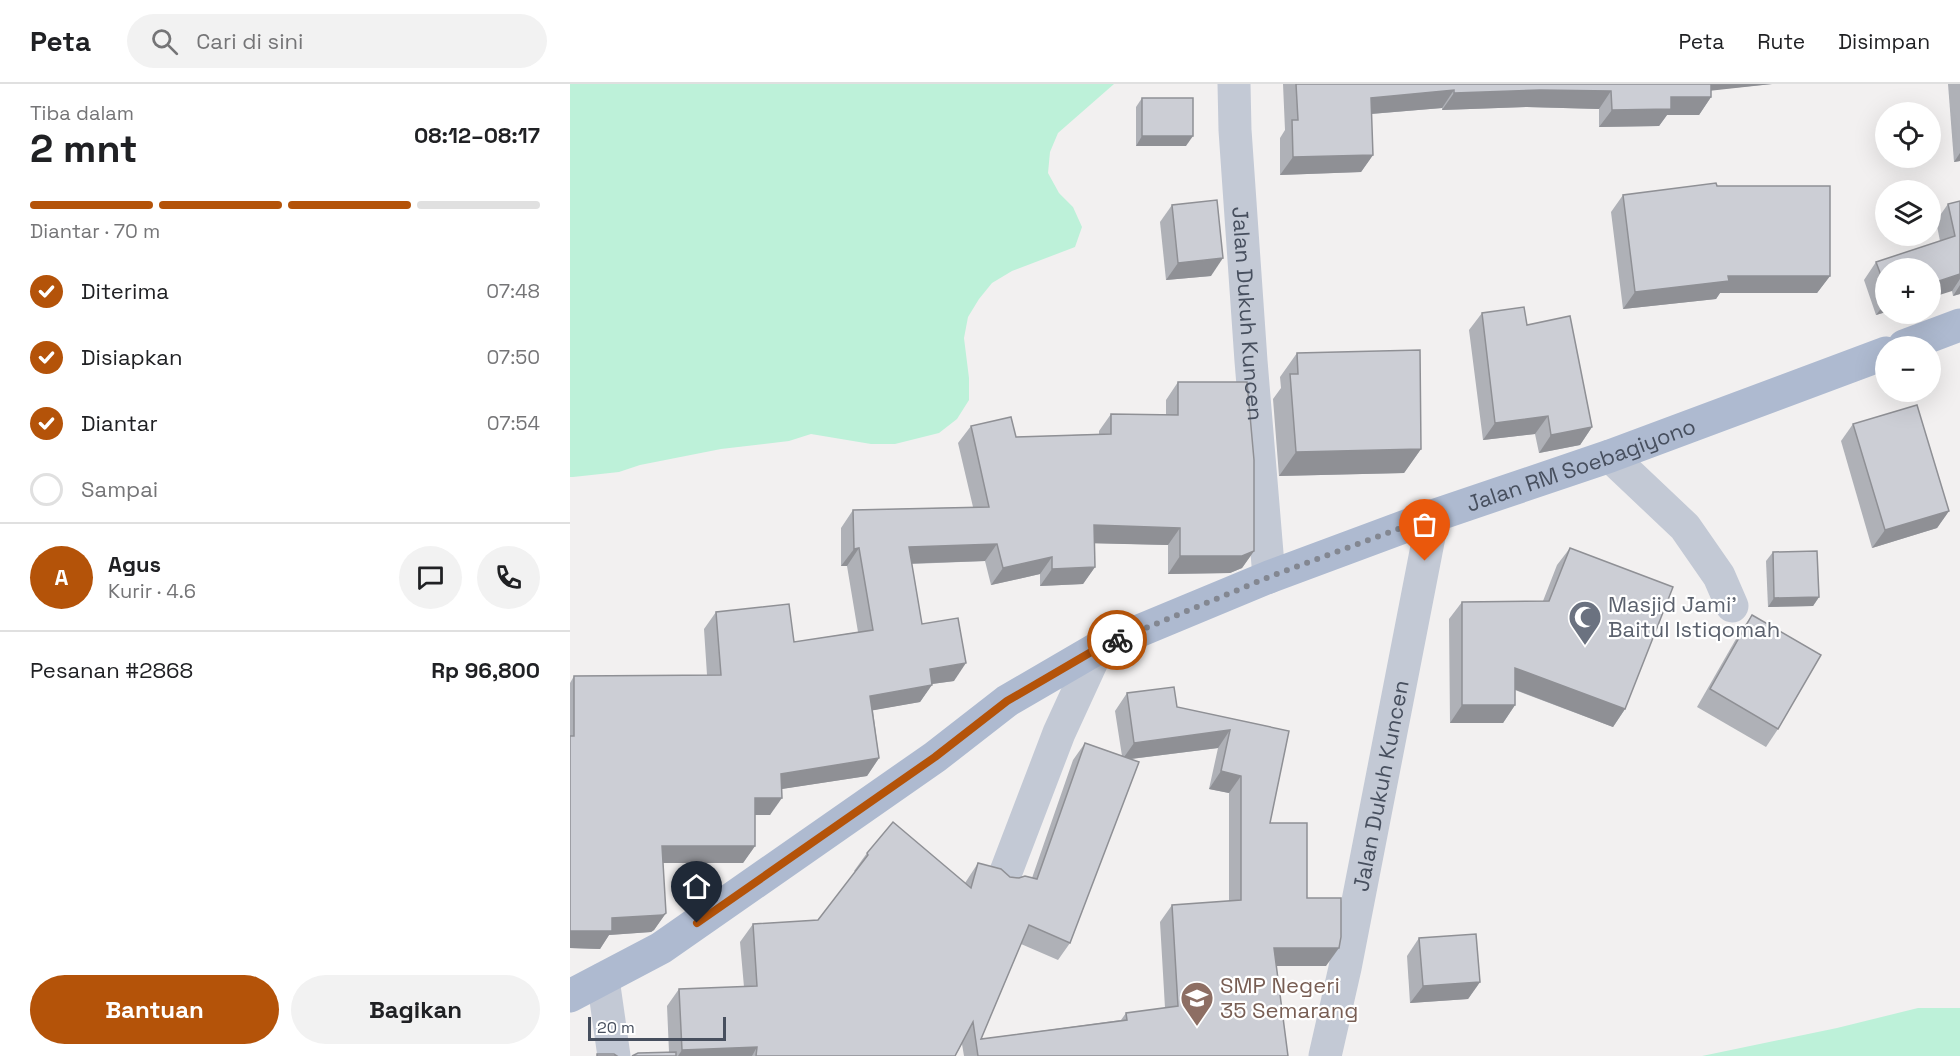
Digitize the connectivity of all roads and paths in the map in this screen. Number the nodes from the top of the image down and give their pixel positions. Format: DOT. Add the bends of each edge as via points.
graph roads {
  1 [pos="1234,84"];
  2 [pos="1960,325"];
  3 [pos="1931,336"];
  4 [pos="1875,357"];
  5 [pos="1610,456"];
  6 [pos="1433,516"];
  7 [pos="1269,577"];
  8 [pos="1732,606"];
  9 [pos="1098,648"];
  10 [pos="1004,877"];
  11 [pos="603,979"];
  12 [pos="570,996"];
  13 [pos="614,1056"];
  14 [pos="1325,1056"];
  1 -- 7 [label="street, Jalan Dukuh Kuncen" via="1234,130"];
  2 -- 3 [label="main road"];
  4 -- 5 [label="main road, Jalan RM Soebagiyono"];
  5 -- 6 [label="main road, Jalan RM Soebagiyono"];
  5 -- 8 [label="street" via="1685,527 1719,576"];
  6 -- 7 [label="main road, Jalan RM Soebagiyono"];
  6 -- 14 [label="street, Jalan Dukuh Kuncen" via="1346,968"];
  7 -- 9 [label="main road, Jalan RM Soebagiyono"];
  9 -- 10 [label="street" via="1059,733"];
  9 -- 11 [label="main road, Jalan RM Soebagiyono" via="1007,701 935,757 670,942"];
  11 -- 12 [label="main road, Jalan RM Soebagiyono"];
  11 -- 13 [label="street"];
}
